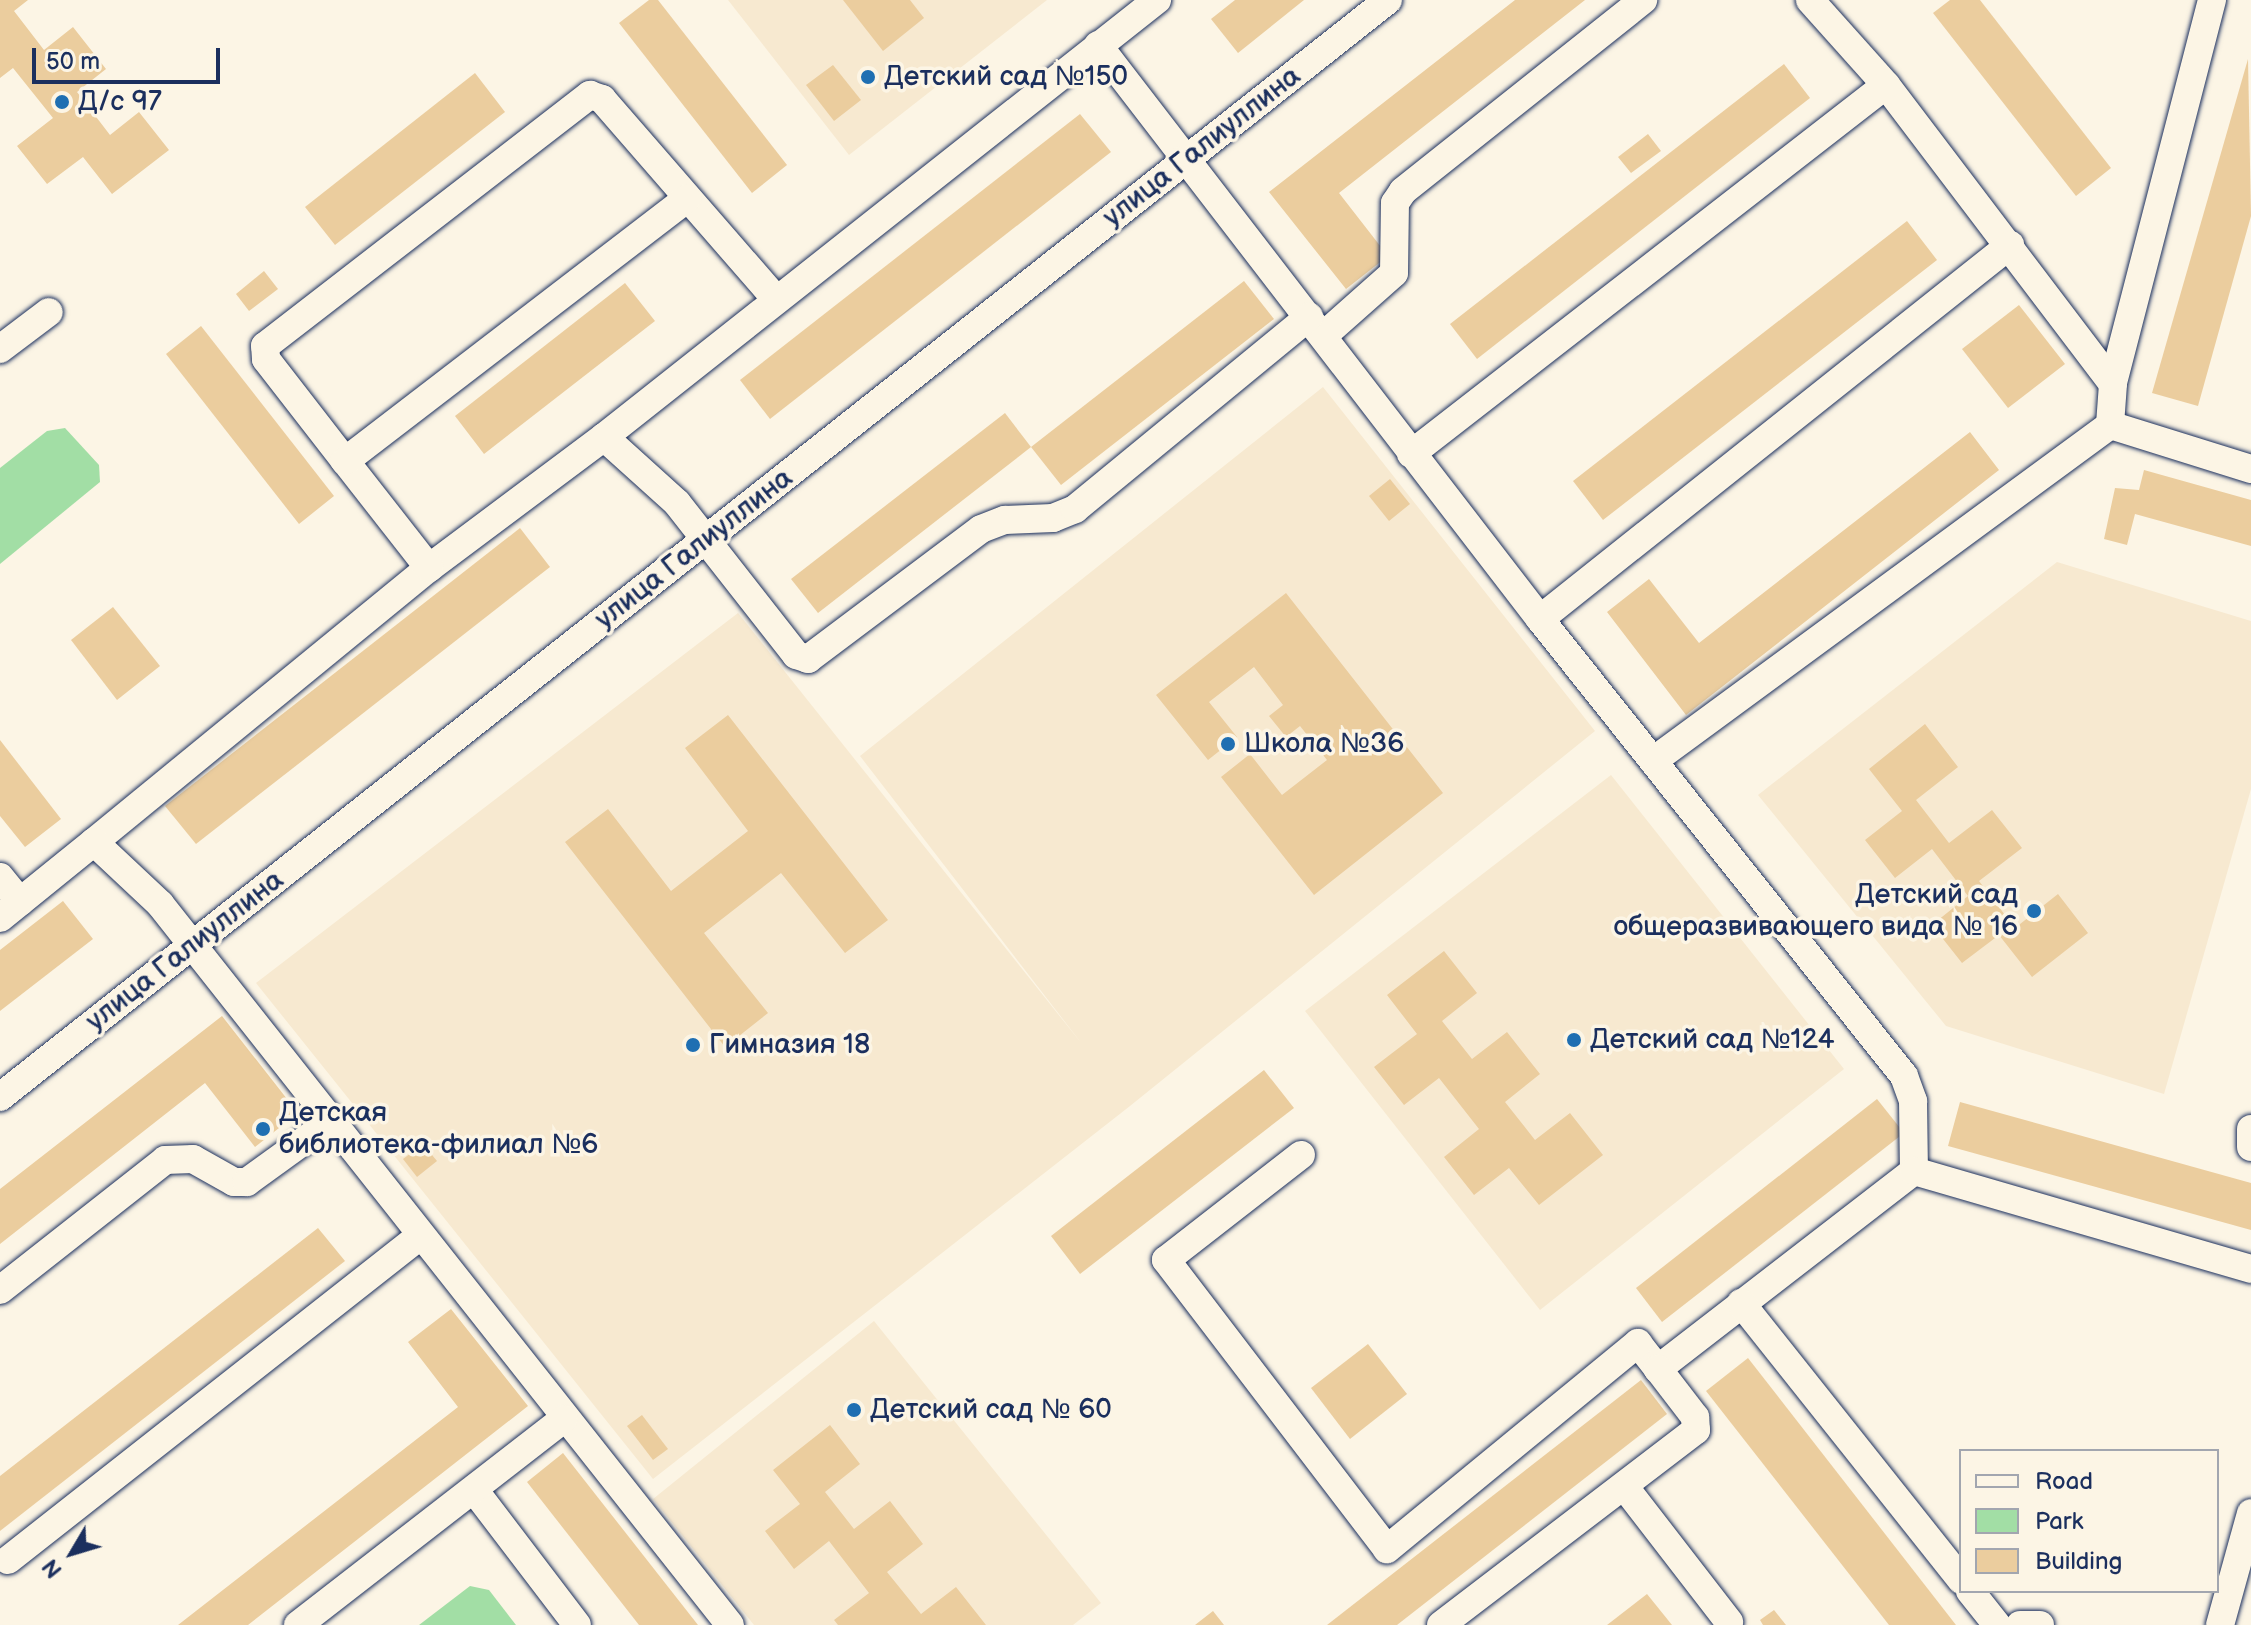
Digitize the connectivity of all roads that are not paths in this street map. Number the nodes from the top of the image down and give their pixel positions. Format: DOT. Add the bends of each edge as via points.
graph roads {
  1 [pos="1157,0"];
  2 [pos="1388,0"];
  3 [pos="1643,0"];
  4 [pos="1810,0"];
  5 [pos="2212,0"];
  6 [pos="1098,45"];
  7 [pos="1886,85"];
  8 [pos="1183,162"];
  9 [pos="687,199"];
  10 [pos="2010,245"];
  11 [pos="775,298"];
  12 [pos="49,312"];
  13 [pos="1316,327"];
  14 [pos="0,349"];
  15 [pos="2113,384"];
  16 [pos="2110,425"];
  17 [pos="604,437"];
  18 [pos="1411,454"];
  19 [pos="345,461"];
  20 [pos="2251,469"];
  21 [pos="707,538"];
  22 [pos="429,568"];
  23 [pos="1540,619"];
  24 [pos="1653,761"];
  25 [pos="94,842"];
  26 [pos="0,877"];
  27 [pos="10,910"];
  28 [pos="194,944"];
  29 [pos="0,1097"];
  30 [pos="330,1122"];
  31 [pos="2251,1129"];
  32 [pos="2251,1147"];
  33 [pos="1301,1155"];
  34 [pos="1914,1171"];
  35 [pos="420,1236"];
  36 [pos="2251,1269"];
  37 [pos="0,1290"];
  38 [pos="1741,1303"];
  39 [pos="1658,1369"];
  40 [pos="564,1419"];
  41 [pos="1624,1486"];
  42 [pos="475,1491"];
  43 [pos="2251,1513"];
  44 [pos="8,1560"];
  45 [pos="1959,1577"];
  46 [pos="1972,1593"];
  47 [pos="1728,1624"];
  48 [pos="298,1625"];
  49 [pos="577,1625"];
  50 [pos="730,1625"];
  51 [pos="1441,1625"];
  52 [pos="1997,1625"];
  53 [pos="2020,1625"];
  54 [pos="2040,1625"];
  55 [pos="2220,1625"];
  1 -- 6 [label="street"];
  2 -- 8 [label="street, улица Галиуллина"];
  3 -- 13 [label="street" via="1403,191 1395,203 1394,273"];
  4 -- 7 [label="street"];
  5 -- 15 [label="street"];
  6 -- 8 [label="street"];
  6 -- 11 [label="street"];
  7 -- 10 [label="street"];
  7 -- 18 [label="street"];
  8 -- 13 [label="street"];
  8 -- 21 [label="street, улица Галиуллина"];
  9 -- 11 [label="street"];
  9 -- 19 [label="street"];
  9 -- 19 [label="street" via="602,99 586,97 265,346 266,359"];
  10 -- 15 [label="street"];
  10 -- 23 [label="street"];
  11 -- 17 [label="street"];
  12 -- 14 [label="street"];
  13 -- 18 [label="street"];
  13 -- 21 [label="street" via="1075,509 1053,518 1005,520 981,529 808,659 796,655"];
  15 -- 16 [label="street"];
  16 -- 20 [label="street"];
  16 -- 24 [label="street"];
  17 -- 21 [label="street"];
  17 -- 22 [label="street"];
  18 -- 23 [label="street"];
  19 -- 22 [label="street"];
  21 -- 28 [label="street, улица Галиуллина"];
  22 -- 25 [label="street"];
  23 -- 24 [label="street"];
  24 -- 34 [label="street" via="1904,1076 1913,1101"];
  25 -- 27 [label="street"];
  25 -- 28 [label="street"];
  26 -- 27 [label="street"];
  28 -- 29 [label="street, улица Галиуллина"];
  28 -- 30 [label="street"];
  30 -- 35 [label="street"];
  30 -- 37 [label="street" via="247,1182 234,1182 193,1159 165,1160"];
  31 -- 32 [label="street"];
  33 -- 39 [label="street" via="1166,1260 1387,1549 1638,1343"];
  34 -- 36 [label="street"];
  34 -- 38 [label="street"];
  35 -- 40 [label="street"];
  35 -- 44 [label="street"];
  38 -- 39 [label="street"];
  38 -- 45 [label="street"];
  39 -- 41 [label="street" via="1698,1425"];
  40 -- 42 [label="street"];
  40 -- 50 [label="street"];
  41 -- 47 [label="street"];
  41 -- 51 [label="street"];
  42 -- 48 [label="street"];
  42 -- 49 [label="street"];
  43 -- 55 [label="street"];
  46 -- 52 [label="street"];
  53 -- 54 [label="street"];
}
